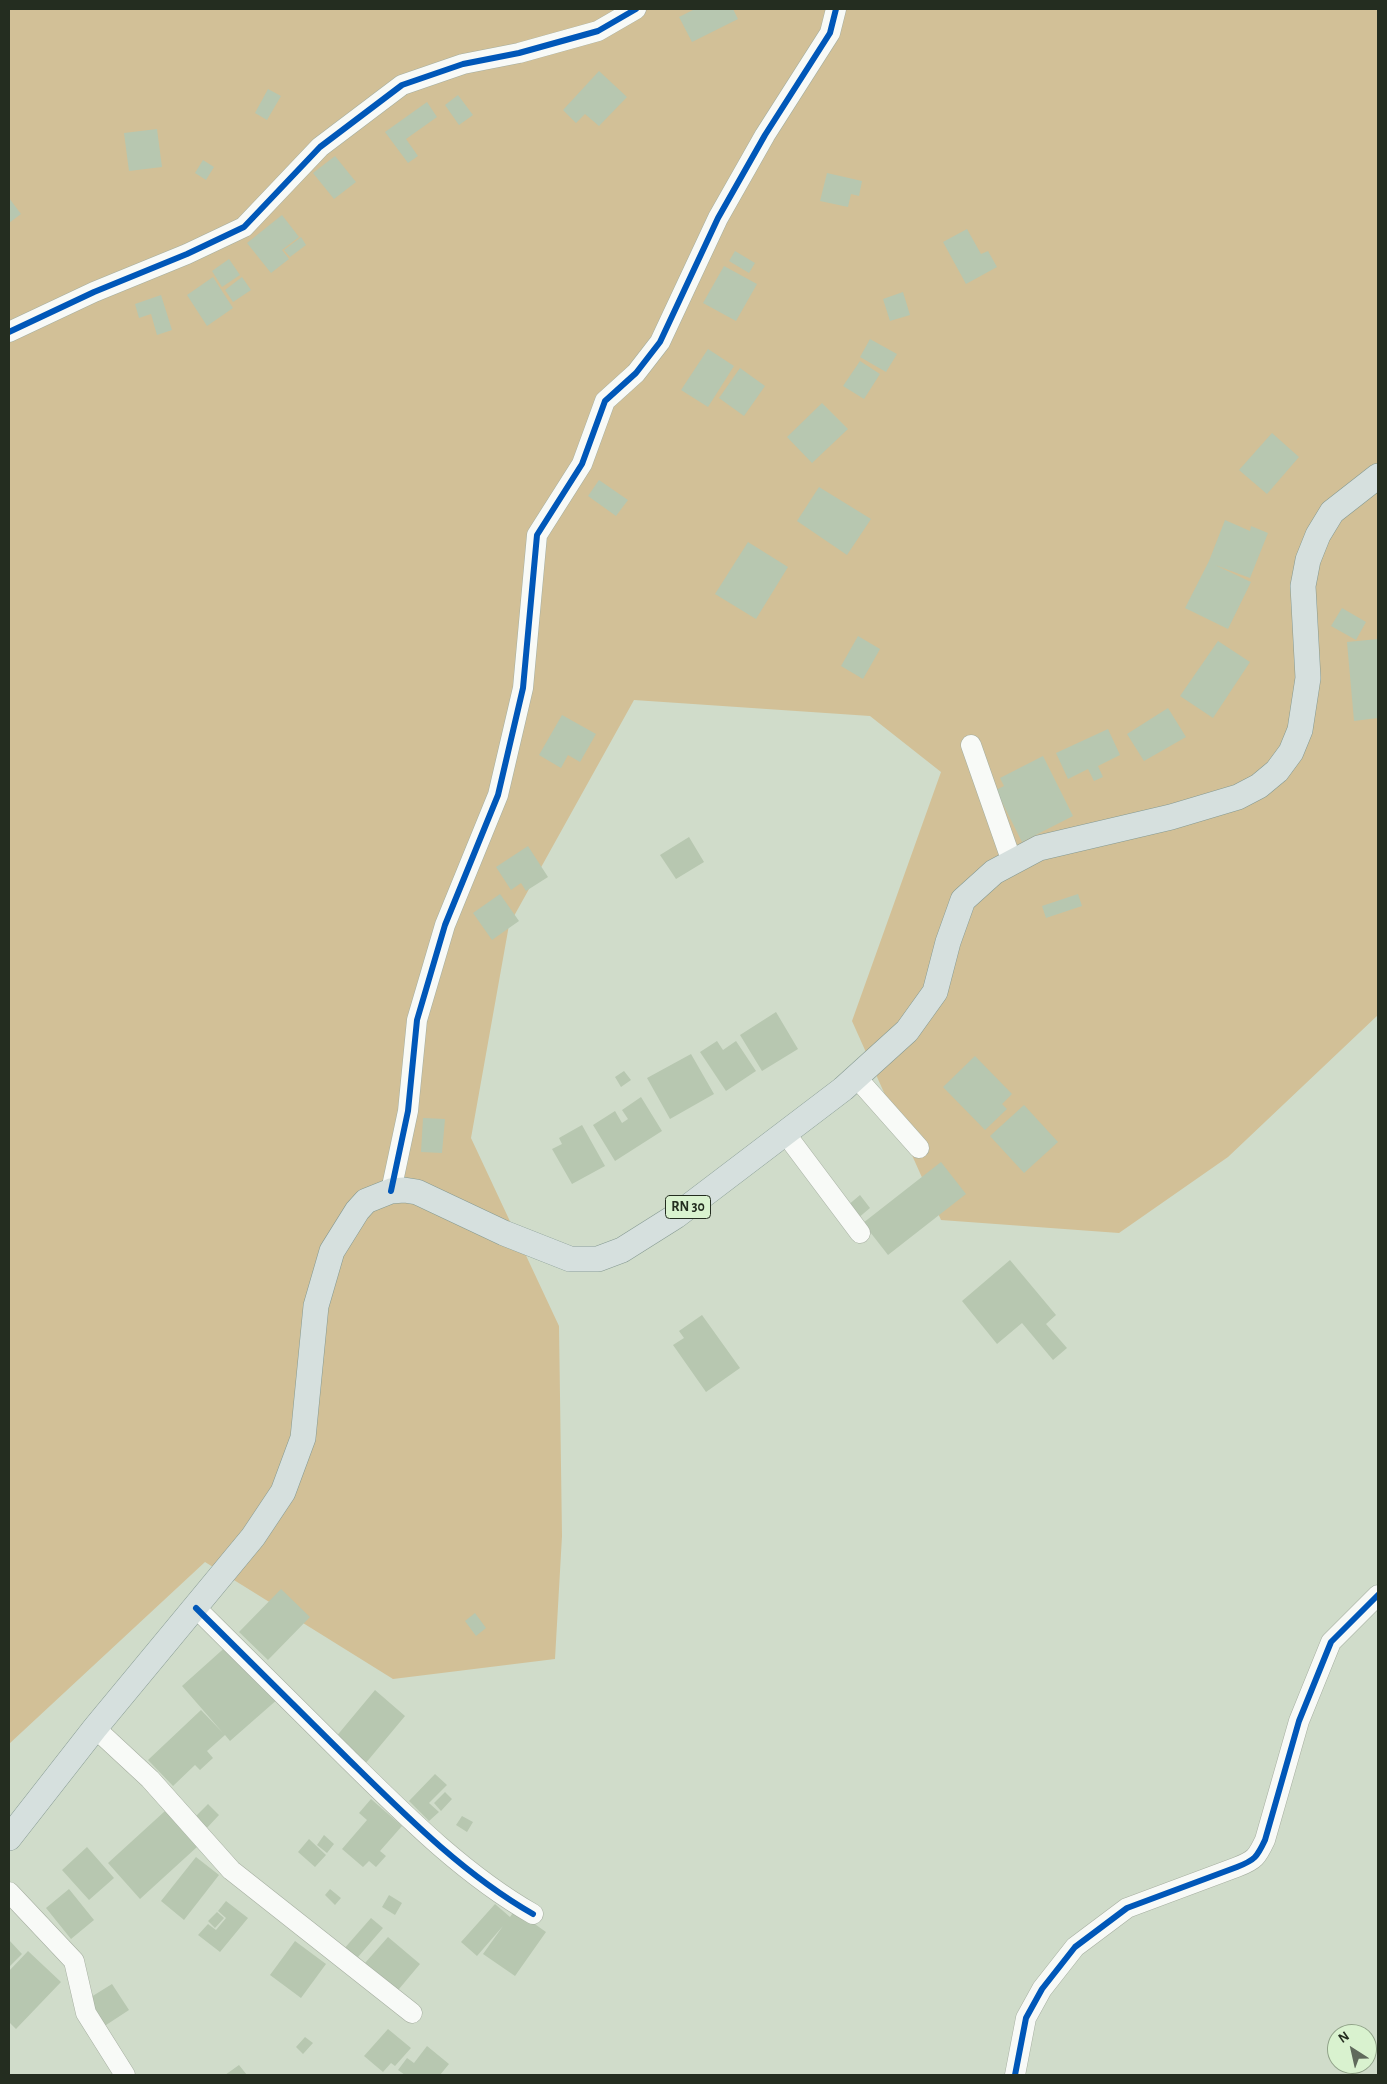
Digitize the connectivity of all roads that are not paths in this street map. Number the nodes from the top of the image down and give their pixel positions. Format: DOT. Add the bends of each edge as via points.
graph roads {
  1 [pos="636,9"];
  2 [pos="836,9"];
  3 [pos="9,332"];
  4 [pos="1378,476"];
  5 [pos="971,745"];
  6 [pos="1012,862"];
  7 [pos="856,1077"];
  8 [pos="785,1133"];
  9 [pos="919,1148"];
  10 [pos="391,1191"];
  11 [pos="860,1234"];
  12 [pos="1378,1595"];
  13 [pos="196,1608"];
  14 [pos="95,1728"];
  15 [pos="9,1838"];
  16 [pos="9,1892"];
  17 [pos="533,1914"];
  18 [pos="412,2013"];
  19 [pos="125,2075"];
  20 [pos="1015,2075"];
  1 -- 3 [label="street" via="598,30 519,53 463,64 402,85 320,148 244,227"];
  2 -- 10 [label="street" via="830,33 718,218 660,342 636,373 605,400 582,464 537,535 523,688 498,795 445,925 417,1020 408,1111"];
  4 -- 6 [label="main road, RN 30" via="1332,512 1308,560 1303,586 1308,678 1300,730 1291,752 1277,771 1238,797 1039,848"];
  5 -- 6 [label="street"];
  6 -- 7 [label="main road, RN 30" via="994,872 963,900 934,992 907,1031"];
  7 -- 8 [label="main road, RN 30"];
  7 -- 9 [label="street"];
  8 -- 10 [label="main road, RN 30" via="676,1216 622,1250 598,1259 570,1259 504,1233 417,1192"];
  8 -- 11 [label="street"];
  10 -- 13 [label="main road, RN 30" via="366,1201 332,1251 316,1306 303,1438 283,1492 253,1537"];
  12 -- 20 [label="street" via="1331,1642 1299,1721 1265,1840 1257,1856 1250,1862 1126,1908 1075,1947 1042,1989 1026,2018"];
  13 -- 14 [label="main road, RN 30"];
  13 -- 17 [label="street" via="384,1795 448,1852"];
  14 -- 15 [label="main road, RN 30"];
  14 -- 18 [label="street" via="150,1779 231,1870"];
  16 -- 19 [label="street" via="74,1961 86,2014"];
}
